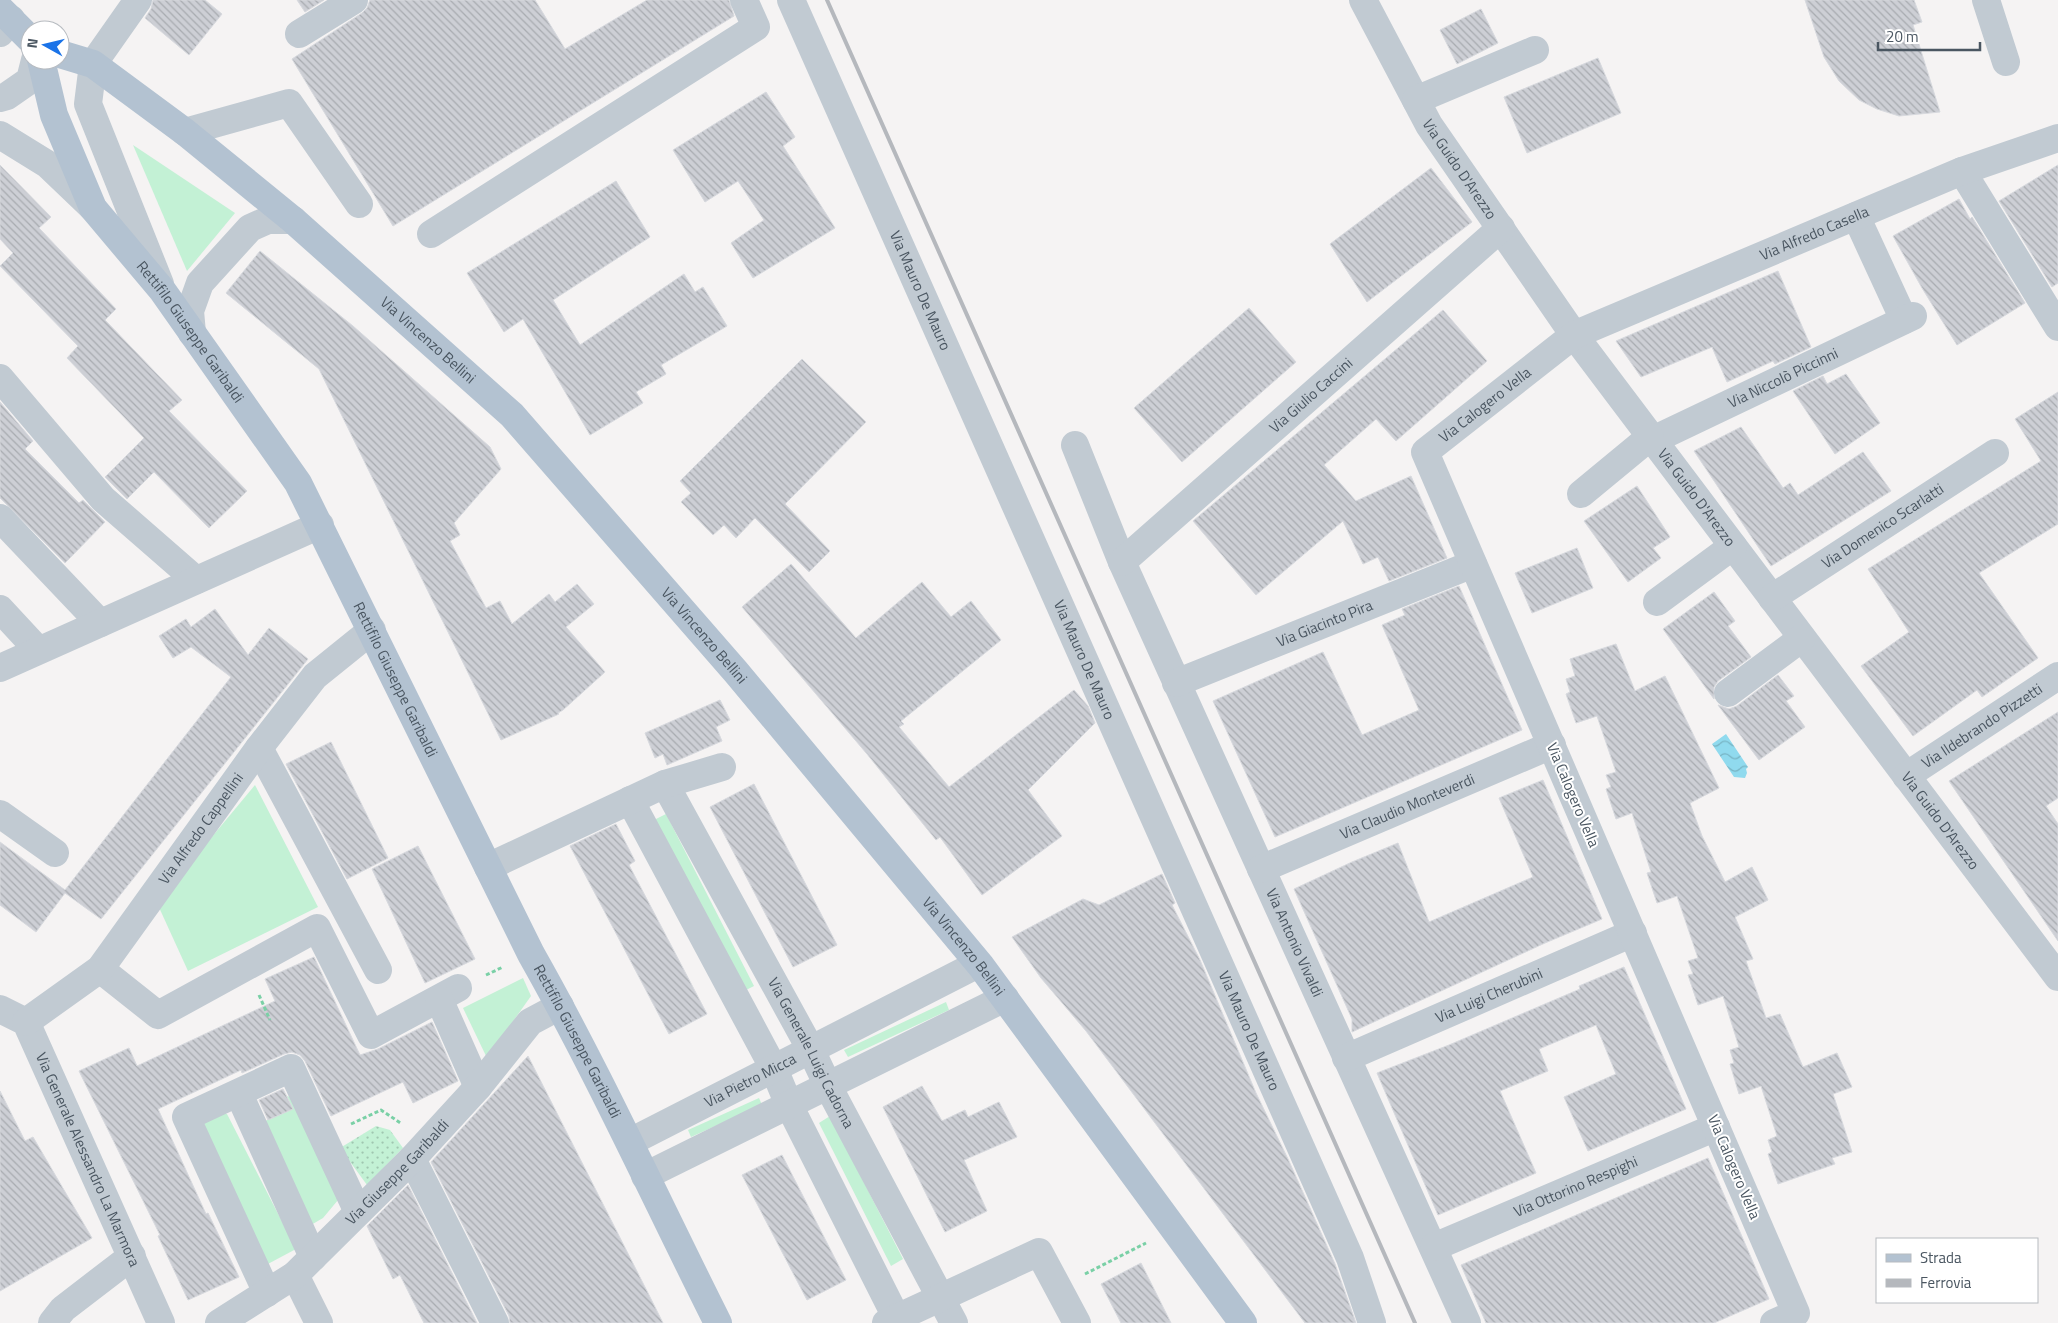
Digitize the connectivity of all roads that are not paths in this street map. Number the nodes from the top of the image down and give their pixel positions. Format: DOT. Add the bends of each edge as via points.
graph roads {
  1 [pos="138,0"];
  2 [pos="354,0"];
  3 [pos="744,0"];
  4 [pos="791,0"];
  5 [pos="1363,0"];
  6 [pos="1986,0"];
  7 [pos="4,21"];
  8 [pos="20,32"];
  9 [pos="299,34"];
  10 [pos="1534,50"];
  11 [pos="70,57"];
  12 [pos="2006,62"];
  13 [pos="93,64"];
  14 [pos="32,70"];
  15 [pos="43,70"];
  16 [pos="0,98"];
  17 [pos="1416,100"];
  18 [pos="185,132"];
  19 [pos="0,135"];
  20 [pos="2058,138"];
  21 [pos="1962,171"];
  22 [pos="360,204"];
  23 [pos="93,208"];
  24 [pos="1856,216"];
  25 [pos="292,220"];
  26 [pos="1501,228"];
  27 [pos="431,234"];
  28 [pos="162,290"];
  29 [pos="2058,327"];
  30 [pos="192,333"];
  31 [pos="1574,335"];
  32 [pos="0,378"];
  33 [pos="1652,438"];
  34 [pos="1076,445"];
  35 [pos="1995,454"];
  36 [pos="1581,494"];
  37 [pos="0,518"];
  38 [pos="320,525"];
  39 [pos="1733,546"];
  40 [pos="1122,562"];
  41 [pos="1473,564"];
  42 [pos="196,580"];
  43 [pos="1772,598"];
  44 [pos="1657,602"];
  45 [pos="0,609"];
  46 [pos="100,623"];
  47 [pos="372,630"];
  48 [pos="1802,638"];
  49 [pos="38,650"];
  50 [pos="0,668"];
  51 [pos="2058,676"];
  52 [pos="1176,683"];
  53 [pos="1728,693"];
  54 [pos="1552,745"];
  55 [pos="259,748"];
  56 [pos="722,767"];
  57 [pos="1906,776"];
  58 [pos="665,784"];
  59 [pos="630,800"];
  60 [pos="0,814"];
  61 [pos="55,853"];
  62 [pos="488,867"];
  63 [pos="1261,869"];
  64 [pos="1633,933"];
  65 [pos="978,964"];
  66 [pos="100,970"];
  67 [pos="378,970"];
  68 [pos="2058,976"];
  69 [pos="1005,998"];
  70 [pos="560,1006"];
  71 [pos="0,1009"];
  72 [pos="26,1022"];
  73 [pos="811,1050"];
  74 [pos="1346,1058"];
  75 [pos="774,1069"];
  76 [pos="828,1086"];
  77 [pos="478,1087"];
  78 [pos="239,1094"];
  79 [pos="789,1105"];
  80 [pos="1716,1127"];
  81 [pos="630,1142"];
  82 [pos="420,1150"];
  83 [pos="645,1176"];
  84 [pos="358,1212"];
  85 [pos="1434,1247"];
  86 [pos="132,1256"];
  87 [pos="304,1266"];
  88 [pos="267,1293"];
  89 [pos="941,1298"];
  90 [pos="1785,1318"];
  91 [pos="894,1321"];
  92 [pos="52,1323"];
  93 [pos="161,1323"];
  94 [pos="219,1323"];
  95 [pos="319,1323"];
  96 [pos="495,1323"];
  97 [pos="718,1323"];
  98 [pos="954,1323"];
  99 [pos="1077,1323"];
  100 [pos="1243,1323"];
  101 [pos="1372,1323"];
  102 [pos="1468,1323"];
  1 -- 13 [label="street"];
  2 -- 9 [label="street"];
  3 -- 27 [label="street" via="756,27"];
  4 -- 101 [label="street, Via Mauro De Mauro" via="1350,1258"];
  5 -- 17 [label="street, Via Guido D'Arezzo"];
  6 -- 12 [label="street"];
  7 -- 8 [label="main road"];
  10 -- 17 [label="street"];
  11 -- 13 [label="main road, Via Vincenzo Bellini"];
  13 -- 18 [label="main road, Via Vincenzo Bellini"];
  13 -- 28 [label="street" via="88,104"];
  14 -- 16 [label="street" via="30,80"];
  15 -- 23 [label="main road, Rettifilo Giuseppe Garibaldi" via="54,116"];
  17 -- 26 [label="street, Via Guido D'Arezzo" via="1429,125"];
  18 -- 22 [label="street" via="289,103"];
  18 -- 25 [label="main road, Via Vincenzo Bellini"];
  19 -- 23 [label="street" via="47,164"];
  20 -- 21 [label="street, Via Alfredo Casella"];
  21 -- 24 [label="street, Via Alfredo Casella"];
  21 -- 29 [label="street"];
  23 -- 28 [label="main road, Rettifilo Giuseppe Garibaldi"];
  24 -- 31 [label="street, Via Alfredo Casella"];
  24 -- 33 [label="street, Via Niccolò Piccinni" via="1908,318"];
  25 -- 30 [label="street" via="268,220 250,228 200,283 190,311"];
  25 -- 65 [label="main road, Via Vincenzo Bellini" via="512,415 736,672"];
  26 -- 31 [label="street, Via Guido D'Arezzo"];
  26 -- 40 [label="street, Via Giulio Caccini"];
  28 -- 30 [label="main road, Rettifilo Giuseppe Garibaldi"];
  30 -- 38 [label="main road, Rettifilo Giuseppe Garibaldi" via="298,483"];
  31 -- 33 [label="street, Via Guido D'Arezzo"];
  31 -- 41 [label="street, Via Calogero Vella" via="1425,452"];
  32 -- 42 [label="street" via="103,499"];
  33 -- 36 [label="street, Via Niccolò Piccinni"];
  33 -- 39 [label="street, Via Guido D'Arezzo"];
  34 -- 40 [label="street, Via Antonio Vivaldi"];
  35 -- 43 [label="street, Via Domenico Scarlatti"];
  37 -- 46 [label="street"];
  38 -- 42 [label="street"];
  38 -- 47 [label="main road, Rettifilo Giuseppe Garibaldi"];
  39 -- 43 [label="street, Via Guido D'Arezzo"];
  39 -- 44 [label="street"];
  40 -- 52 [label="street, Via Antonio Vivaldi"];
  41 -- 52 [label="street, Via Giacinto Pira"];
  41 -- 54 [label="street, Via Calogero Vella"];
  42 -- 46 [label="street"];
  43 -- 48 [label="street, Via Guido D'Arezzo"];
  45 -- 49 [label="street"];
  46 -- 49 [label="street"];
  47 -- 55 [label="street, Via Alfredo Cappellini" via="315,676"];
  47 -- 62 [label="main road, Rettifilo Giuseppe Garibaldi"];
  48 -- 53 [label="street"];
  48 -- 57 [label="street, Via Guido D'Arezzo"];
  49 -- 50 [label="street"];
  51 -- 57 [label="street, Via Ildebrando Pizzetti"];
  52 -- 63 [label="street, Via Antonio Vivaldi"];
  54 -- 63 [label="street, Via Claudio Monteverdi"];
  54 -- 64 [label="street, Via Calogero Vella"];
  55 -- 66 [label="street, Via Alfredo Cappellini"];
  55 -- 67 [label="street"];
  56 -- 58 [label="street"];
  57 -- 68 [label="street, Via Guido D'Arezzo"];
  58 -- 59 [label="street"];
  58 -- 73 [label="street, Via Generale Luigi Cadorna"];
  59 -- 62 [label="street"];
  59 -- 75 [label="street"];
  60 -- 61 [label="street"];
  62 -- 70 [label="main road, Rettifilo Giuseppe Garibaldi"];
  63 -- 74 [label="street, Via Antonio Vivaldi"];
  64 -- 74 [label="street, Via Luigi Cherubini"];
  64 -- 80 [label="street, Via Calogero Vella"];
  65 -- 69 [label="main road, Via Vincenzo Bellini"];
  65 -- 73 [label="street, Via Pietro Micca"];
  66 -- 72 [label="street, Via Alfredo Cappellini"];
  66 -- 77 [label="street" via="158,1016 316,928 371,1035 449,994"];
  69 -- 76 [label="street"];
  69 -- 100 [label="main road, Via Vincenzo Bellini"];
  70 -- 77 [label="street, Via Giuseppe Garibaldi" via="530,1022"];
  70 -- 81 [label="main road, Rettifilo Giuseppe Garibaldi"];
  71 -- 72 [label="street"];
  72 -- 86 [label="street, Via Generale Alessandro La Marmora"];
  73 -- 75 [label="street, Via Pietro Micca"];
  73 -- 76 [label="street, Via Generale Luigi Cadorna"];
  74 -- 85 [label="street, Via Antonio Vivaldi"];
  75 -- 79 [label="street"];
  75 -- 81 [label="street, Via Pietro Micca"];
  76 -- 79 [label="street"];
  76 -- 89 [label="street, Via Generale Luigi Cadorna"];
  77 -- 82 [label="street, Via Giuseppe Garibaldi"];
  78 -- 84 [label="street" via="291,1068"];
  78 -- 87 [label="street"];
  78 -- 88 [label="street" via="186,1117"];
  79 -- 83 [label="street"];
  79 -- 91 [label="street"];
  80 -- 85 [label="street, Via Ottorino Respighi"];
  80 -- 90 [label="street, Via Calogero Vella"];
  81 -- 83 [label="main road, Rettifilo Giuseppe Garibaldi"];
  82 -- 84 [label="street, Via Giuseppe Garibaldi"];
  82 -- 96 [label="street"];
  83 -- 97 [label="main road, Rettifilo Giuseppe Garibaldi"];
  84 -- 87 [label="street, Via Giuseppe Garibaldi"];
  85 -- 102 [label="street, Via Antonio Vivaldi"];
  86 -- 92 [label="street" via="63,1309"];
  86 -- 93 [label="street, Via Generale Alessandro La Marmora"];
  87 -- 88 [label="street, Via Giuseppe Garibaldi"];
  87 -- 95 [label="street"];
  88 -- 94 [label="street, Via Giuseppe Garibaldi"];
  89 -- 91 [label="street"];
  89 -- 98 [label="street, Via Generale Luigi Cadorna"];
  89 -- 99 [label="street" via="1039,1252"];
}
